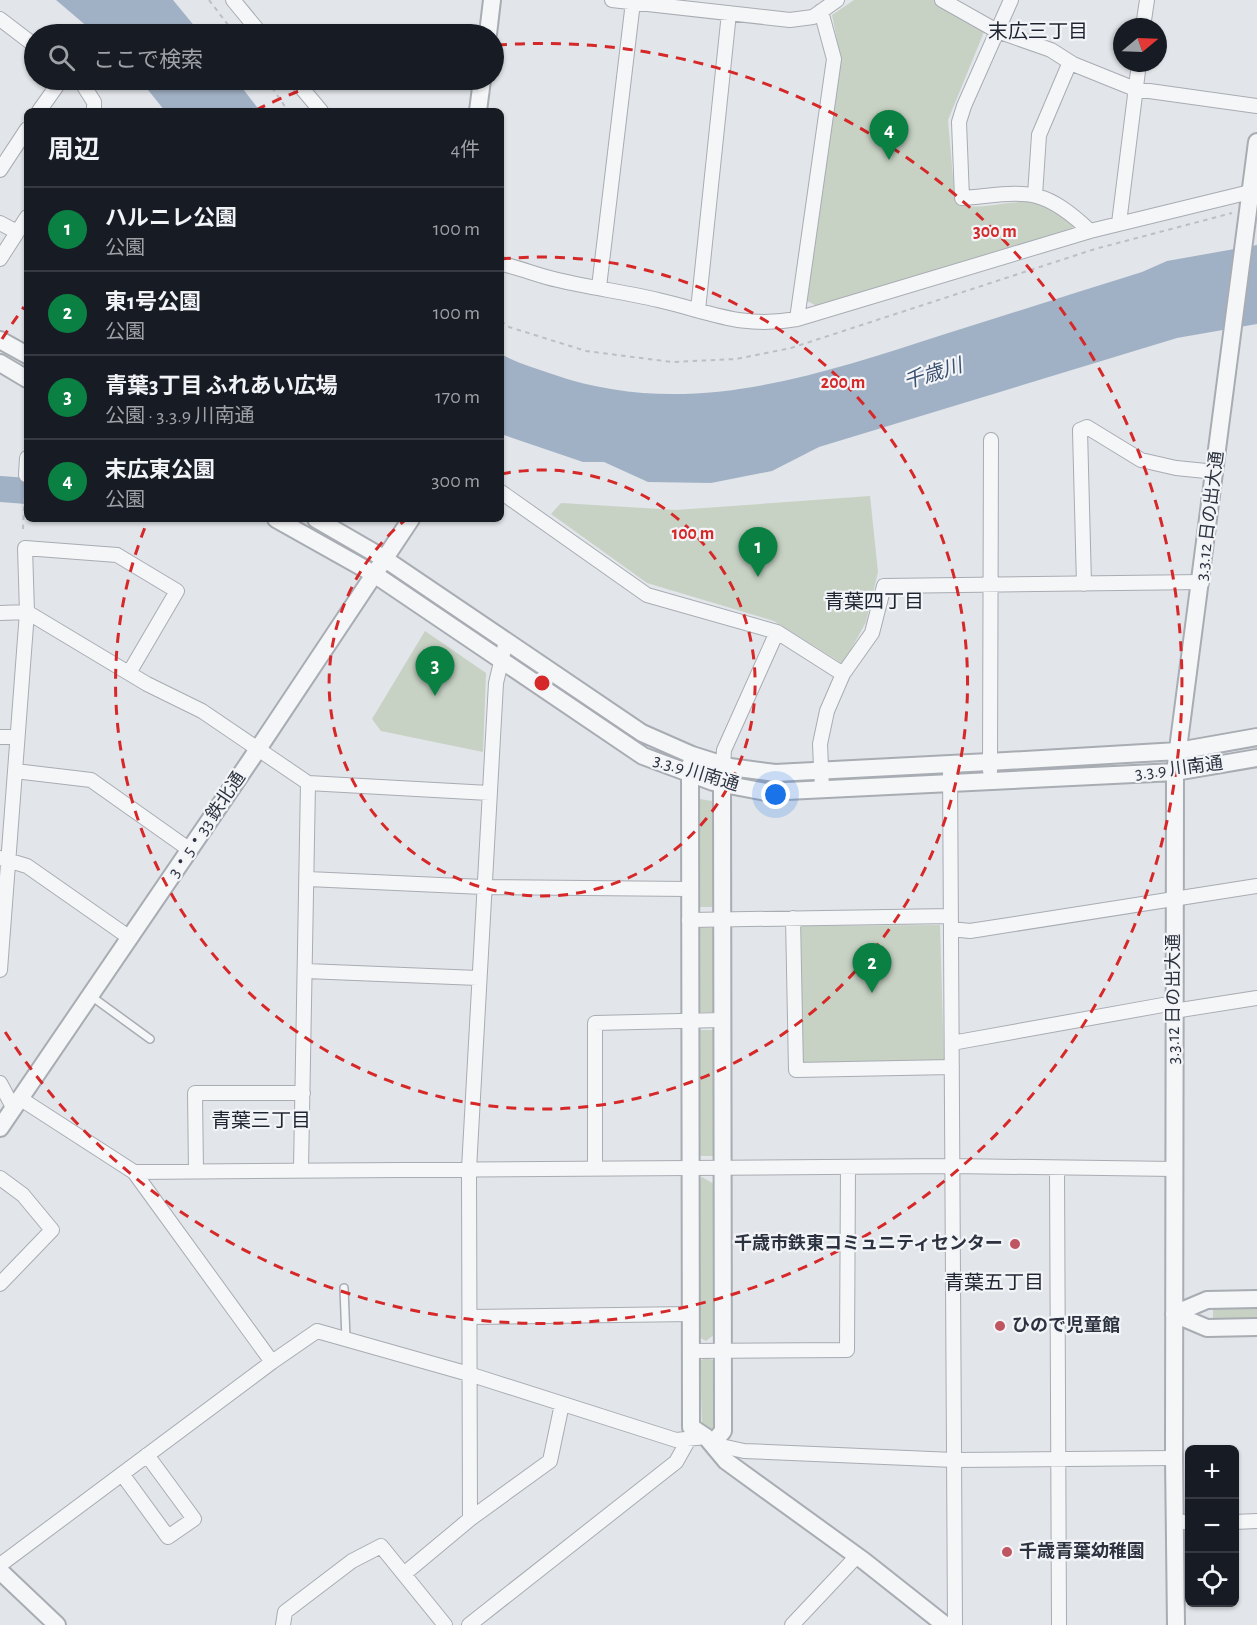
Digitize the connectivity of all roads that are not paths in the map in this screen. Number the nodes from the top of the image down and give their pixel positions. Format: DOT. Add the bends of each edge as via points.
graph roads {
  1 [pos="233,0"];
  2 [pos="492,0"];
  3 [pos="612,0"];
  4 [pos="837,0"];
  5 [pos="942,0"];
  6 [pos="1011,0"];
  7 [pos="1147,0"];
  8 [pos="633,2"];
  9 [pos="707,5"];
  10 [pos="821,11"];
  11 [pos="729,13"];
  12 [pos="1144,18"];
  13 [pos="0,19"];
  14 [pos="253,24"];
  15 [pos="489,24"];
  16 [pos="997,31"];
  17 [pos="24,37"];
  18 [pos="1070,62"];
  19 [pos="1137,72"];
  20 [pos="1135,89"];
  21 [pos="54,90"];
  22 [pos="86,90"];
  23 [pos="303,90"];
  24 [pos="481,90"];
  25 [pos="1257,106"];
  26 [pos="41,108"];
  27 [pos="94,108"];
  28 [pos="318,108"];
  29 [pos="478,108"];
  30 [pos="24,134"];
  31 [pos="1256,152"];
  32 [pos="0,170"];
  33 [pos="1250,192"];
  34 [pos="1035,195"];
  35 [pos="24,222"];
  36 [pos="0,223"];
  37 [pos="1119,223"];
  38 [pos="1090,231"];
  39 [pos="17,232"];
  40 [pos="0,259"];
  41 [pos="504,265"];
  42 [pos="599,287"];
  43 [pos="698,310"];
  44 [pos="797,319"];
  45 [pos="0,340"];
  46 [pos="24,354"];
  47 [pos="0,363"];
  48 [pos="24,377"];
  49 [pos="991,440"];
  50 [pos="1216,472"];
  51 [pos="504,494"];
  52 [pos="281,522"];
  53 [pos="321,522"];
  54 [pos="409,522"];
  55 [pos="385,559"];
  56 [pos="374,574"];
  57 [pos="1202,582"];
  58 [pos="1084,584"];
  59 [pos="991,585"];
  60 [pos="27,612"];
  61 [pos="0,613"];
  62 [pos="777,632"];
  63 [pos="506,641"];
  64 [pos="502,663"];
  65 [pos="129,673"];
  66 [pos="843,674"];
  67 [pos="0,737"];
  68 [pos="17,737"];
  69 [pos="1257,737"];
  70 [pos="258,749"];
  71 [pos="1178,751"];
  72 [pos="692,755"];
  73 [pos="1257,758"];
  74 [pos="989,762"];
  75 [pos="950,764"];
  76 [pos="723,765"];
  77 [pos="15,771"];
  78 [pos="822,771"];
  79 [pos="1175,772"];
  80 [pos="688,773"];
  81 [pos="991,781"];
  82 [pos="308,783"];
  83 [pos="722,783"];
  84 [pos="950,783"];
  85 [pos="822,789"];
  86 [pos="489,793"];
  87 [pos="190,850"];
  88 [pos="4,859"];
  89 [pos="308,879"];
  90 [pos="1257,886"];
  91 [pos="483,887"];
  92 [pos="689,889"];
  93 [pos="1175,897"];
  94 [pos="793,918"];
  95 [pos="722,919"];
  96 [pos="689,920"];
  97 [pos="951,922"];
  98 [pos="130,938"];
  99 [pos="0,965"];
  100 [pos="0,970"];
  101 [pos="306,971"];
  102 [pos="478,978"];
  103 [pos="91,996"];
  104 [pos="1257,998"];
  105 [pos="1174,1007"];
  106 [pos="722,1020"];
  107 [pos="690,1021"];
  108 [pos="150,1039"];
  109 [pos="952,1043"];
  110 [pos="952,1067"];
  111 [pos="1,1086"];
  112 [pos="303,1093"];
  113 [pos="18,1104"];
  114 [pos="0,1128"];
  115 [pos="952,1166"];
  116 [pos="722,1167"];
  117 [pos="848,1167"];
  118 [pos="595,1168"];
  119 [pos="691,1168"];
  120 [pos="1056,1168"];
  121 [pos="301,1169"];
  122 [pos="469,1169"];
  123 [pos="1174,1169"];
  124 [pos="196,1171"];
  125 [pos="134,1172"];
  126 [pos="0,1178"];
  127 [pos="0,1284"];
  128 [pos="344,1288"];
  129 [pos="1257,1299"];
  130 [pos="691,1314"];
  131 [pos="1174,1314"];
  132 [pos="469,1317"];
  133 [pos="1257,1327"];
  134 [pos="346,1339"];
  135 [pos="723,1350"];
  136 [pos="691,1351"];
  137 [pos="272,1362"];
  138 [pos="469,1374"];
  139 [pos="562,1404"];
  140 [pos="702,1440"];
  141 [pos="147,1455"];
  142 [pos="1173,1458"];
  143 [pos="1057,1459"];
  144 [pos="954,1460"];
  145 [pos="122,1474"];
  146 [pos="470,1520"];
  147 [pos="1257,1521"];
  148 [pos="1182,1522"];
  149 [pos="1239,1522"];
  150 [pos="857,1556"];
  151 [pos="0,1565"];
  152 [pos="0,1572"];
  153 [pos="404,1574"];
  154 [pos="43,1619"];
  155 [pos="57,1625"];
  156 [pos="283,1625"];
  157 [pos="445,1625"];
  158 [pos="469,1625"];
  159 [pos="792,1625"];
  160 [pos="945,1625"];
  161 [pos="955,1625"];
  162 [pos="1059,1625"];
  163 [pos="1176,1625"];
  1 -- 14 [label="street"];
  2 -- 15 [label="street"];
  3 -- 8 [label="street"];
  4 -- 10 [label="street"];
  5 -- 16 [label="street"];
  6 -- 16 [label="street"];
  7 -- 12 [label="street"];
  8 -- 9 [label="street"];
  8 -- 42 [label="street"];
  9 -- 11 [label="street"];
  10 -- 11 [label="street" via="790,20"];
  10 -- 44 [label="street" via="834,59"];
  11 -- 43 [label="street"];
  13 -- 17 [label="street"];
  16 -- 18 [label="street" via="1051,50"];
  16 -- 34 [label="street" via="959,122 962,198"];
  18 -- 20 [label="street"];
  18 -- 34 [label="street" via="1039,135"];
  19 -- 20 [label="street"];
  20 -- 25 [label="street"];
  20 -- 37 [label="street"];
  21 -- 26 [label="street"];
  22 -- 27 [label="street"];
  23 -- 28 [label="street"];
  24 -- 29 [label="street"];
  30 -- 32 [label="street"];
  31 -- 33 [label="street"];
  33 -- 37 [label="street"];
  33 -- 50 [label="street, 3.3.12 日の出大通"];
  34 -- 38 [label="street" via="1069,211"];
  35 -- 39 [label="street"];
  36 -- 39 [label="street"];
  37 -- 38 [label="street"];
  38 -- 44 [label="street"];
  39 -- 40 [label="street"];
  41 -- 42 [label="street"];
  42 -- 43 [label="street"];
  43 -- 44 [label="street" via="741,322 769,324"];
  45 -- 46 [label="street"];
  47 -- 48 [label="street"];
  49 -- 59 [label="street"];
  50 -- 57 [label="street, 3.3.12 日の出大通"];
  50 -- 58 [label="street" via="1141,460 1087,427 1080,430"];
  51 -- 62 [label="street" via="647,595"];
  52 -- 56 [label="street, 3.3.9 川南通"];
  53 -- 55 [label="street, 3.3.9 川南通"];
  54 -- 55 [label="street, 3・5・33 鉄北通"];
  55 -- 56 [label="street, 3・5・33 鉄北通"];
  55 -- 63 [label="street, 3.3.9 川南通"];
  56 -- 64 [label="street, 3.3.9 川南通"];
  56 -- 70 [label="street, 3・5・33 鉄北通"];
  57 -- 58 [label="street"];
  57 -- 71 [label="street, 3.3.12 日の出大通"];
  58 -- 59 [label="street"];
  59 -- 66 [label="street" via="884,586 872,633"];
  59 -- 74 [label="street"];
  60 -- 61 [label="street"];
  60 -- 65 [label="street"];
  60 -- 65 [label="street" via="26,548 117,555 177,591"];
  60 -- 68 [label="street"];
  62 -- 66 [label="street"];
  62 -- 76 [label="street" via="724,750"];
  63 -- 64 [label="street"];
  63 -- 72 [label="street, 3.3.9 川南通" via="642,733"];
  64 -- 80 [label="street, 3.3.9 川南通" via="643,756"];
  64 -- 86 [label="street" via="496,683"];
  65 -- 70 [label="street" via="202,711"];
  66 -- 78 [label="street" via="820,744"];
  67 -- 68 [label="street"];
  68 -- 77 [label="street"];
  69 -- 71 [label="street, 3.3.9 川南通"];
  70 -- 82 [label="street"];
  70 -- 87 [label="street, 3・5・33 鉄北通"];
  71 -- 74 [label="street, 3.3.9 川南通"];
  71 -- 79 [label="street, 3.3.12 日の出大通"];
  72 -- 76 [label="street, 3.3.9 川南通"];
  72 -- 80 [label="street"];
  73 -- 79 [label="street, 3.3.9 川南通"];
  74 -- 75 [label="street, 3.3.9 川南通"];
  74 -- 81 [label="street"];
  75 -- 78 [label="street, 3.3.9 川南通"];
  75 -- 84 [label="street"];
  76 -- 78 [label="street, 3.3.9 川南通" via="775,773"];
  76 -- 83 [label="street"];
  77 -- 87 [label="street" via="91,780"];
  77 -- 88 [label="street"];
  78 -- 85 [label="street"];
  79 -- 81 [label="street, 3.3.9 川南通"];
  79 -- 93 [label="street, 3.3.12 日の出大通"];
  80 -- 83 [label="street, 3.3.9 川南通"];
  80 -- 92 [label="street"];
  81 -- 84 [label="street, 3.3.9 川南通"];
  82 -- 86 [label="street"];
  82 -- 89 [label="street"];
  83 -- 85 [label="street, 3.3.9 川南通" via="766,792"];
  83 -- 95 [label="street"];
  84 -- 85 [label="street, 3.3.9 川南通"];
  84 -- 97 [label="street"];
  86 -- 91 [label="street"];
  87 -- 98 [label="street, 3・5・33 鉄北通"];
  88 -- 98 [label="street" via="27,866"];
  88 -- 99 [label="street"];
  89 -- 91 [label="street"];
  89 -- 101 [label="street"];
  90 -- 93 [label="street"];
  91 -- 92 [label="street"];
  91 -- 102 [label="street"];
  92 -- 96 [label="street"];
  93 -- 97 [label="street" via="970,931"];
  93 -- 105 [label="street, 3.3.12 日の出大通"];
  94 -- 95 [label="street"];
  94 -- 97 [label="street"];
  94 -- 110 [label="street" via="796,1070"];
  95 -- 96 [label="street"];
  95 -- 106 [label="street"];
  96 -- 107 [label="street"];
  97 -- 109 [label="street"];
  98 -- 103 [label="street, 3・5・33 鉄北通"];
  99 -- 100 [label="street"];
  101 -- 102 [label="street"];
  101 -- 112 [label="street"];
  102 -- 122 [label="street"];
  103 -- 108 [label="lane"];
  103 -- 113 [label="street, 3・5・33 鉄北通"];
  104 -- 105 [label="street"];
  105 -- 109 [label="street"];
  105 -- 123 [label="street, 3.3.12 日の出大通"];
  106 -- 107 [label="street"];
  106 -- 116 [label="street"];
  107 -- 118 [label="street" via="595,1023"];
  107 -- 119 [label="street"];
  109 -- 110 [label="street"];
  110 -- 115 [label="street"];
  111 -- 113 [label="street"];
  112 -- 121 [label="street"];
  112 -- 124 [label="street" via="195,1093"];
  113 -- 114 [label="street, 3・5・33 鉄北通"];
  113 -- 125 [label="street"];
  115 -- 117 [label="street"];
  115 -- 120 [label="street"];
  115 -- 144 [label="street"];
  116 -- 117 [label="street"];
  116 -- 119 [label="street"];
  116 -- 135 [label="street"];
  117 -- 135 [label="street" via="847,1350"];
  118 -- 119 [label="street"];
  118 -- 122 [label="street"];
  119 -- 130 [label="street"];
  120 -- 123 [label="street"];
  120 -- 143 [label="street"];
  121 -- 122 [label="street"];
  121 -- 124 [label="street"];
  122 -- 132 [label="street"];
  123 -- 131 [label="street, 3.3.12 日の出大通"];
  124 -- 125 [label="street"];
  125 -- 137 [label="street"];
  126 -- 127 [label="street" via="23,1195 52,1230"];
  128 -- 134 [label="lane"];
  129 -- 131 [label="street" via="1207,1300"];
  130 -- 132 [label="street"];
  130 -- 136 [label="street"];
  131 -- 133 [label="street" via="1207,1328"];
  131 -- 142 [label="street, 3.3.12 日の出大通"];
  132 -- 138 [label="street"];
  134 -- 137 [label="street" via="317,1331"];
  134 -- 138 [label="street"];
  135 -- 136 [label="street"];
  135 -- 140 [label="street" via="723,1431"];
  136 -- 140 [label="street" via="691,1427"];
  137 -- 141 [label="street"];
  138 -- 139 [label="street"];
  138 -- 146 [label="street"];
  139 -- 140 [label="street" via="676,1440"];
  139 -- 146 [label="street" via="550,1461"];
  140 -- 144 [label="street" via="744,1451"];
  140 -- 150 [label="street"];
  140 -- 158 [label="street"];
  141 -- 145 [label="street"];
  141 -- 145 [label="street" via="194,1519 168,1537"];
  142 -- 143 [label="street"];
  142 -- 148 [label="street, 3.3.12 日の出大通"];
  143 -- 144 [label="street"];
  143 -- 162 [label="street"];
  144 -- 161 [label="street"];
  145 -- 151 [label="street"];
  146 -- 153 [label="street"];
  147 -- 149 [label="street"];
  148 -- 163 [label="street, 3.3.12 日の出大通"];
  150 -- 159 [label="street"];
  150 -- 160 [label="street"];
  152 -- 154 [label="street"];
  153 -- 156 [label="street" via="381,1546 352,1561 285,1612"];
  153 -- 157 [label="street"];
  154 -- 155 [label="street"];
}
